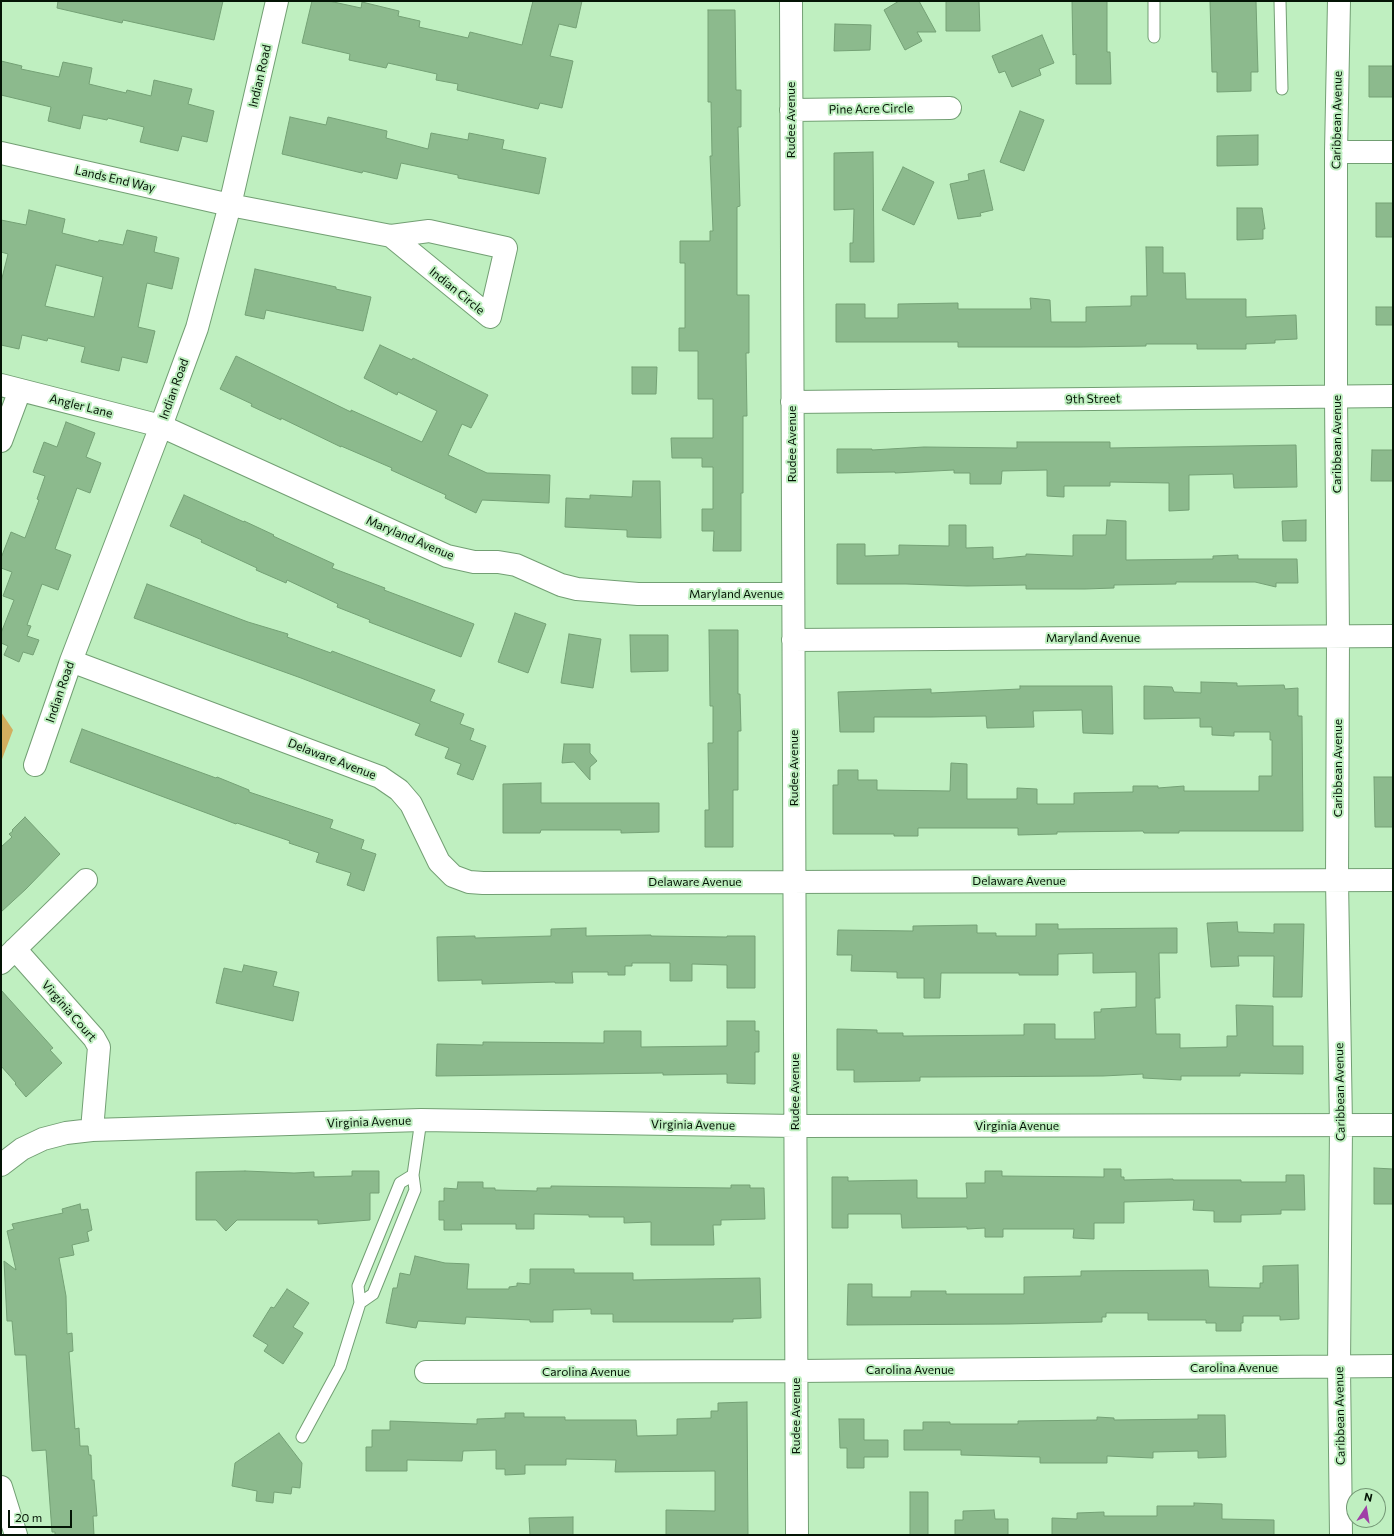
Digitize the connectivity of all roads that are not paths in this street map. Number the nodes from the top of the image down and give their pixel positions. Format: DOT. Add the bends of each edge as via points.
graph roads {
  1 [pos="277,1"];
  2 [pos="791,1"];
  3 [pos="1154,1"];
  4 [pos="1280,1"];
  5 [pos="1339,1"];
  6 [pos="1154,36"];
  7 [pos="1282,89"];
  8 [pos="950,108"];
  9 [pos="791,110"];
  10 [pos="1336,152"];
  11 [pos="1393,152"];
  12 [pos="1,153"];
  13 [pos="230,205"];
  14 [pos="391,236"];
  15 [pos="10,388"];
  16 [pos="1336,396"];
  17 [pos="1393,396"];
  18 [pos="792,402"];
  19 [pos="161,426"];
  20 [pos="1,441"];
  21 [pos="793,594"];
  22 [pos="1338,636"];
  23 [pos="1393,636"];
  24 [pos="793,640"];
  25 [pos="71,661"];
  26 [pos="35,765"];
  27 [pos="86,880"];
  28 [pos="1337,880"];
  29 [pos="1393,880"];
  30 [pos="794,882"];
  31 [pos="8,956"];
  32 [pos="421,1120"];
  33 [pos="1393,1125"];
  34 [pos="795,1126"];
  35 [pos="1341,1126"];
  36 [pos="92,1130"];
  37 [pos="1,1165"];
  38 [pos="413,1175"];
  39 [pos="360,1303"];
  40 [pos="1393,1366"];
  41 [pos="1339,1367"];
  42 [pos="796,1371"];
  43 [pos="426,1372"];
  44 [pos="302,1437"];
  45 [pos="1,1487"];
  46 [pos="16,1535"];
  47 [pos="797,1535"];
  48 [pos="1342,1535"];
  1 -- 13 [label="street, Indian Road"];
  2 -- 9 [label="street, Rudee Avenue"];
  3 -- 6 [label="lane"];
  4 -- 7 [label="lane"];
  5 -- 10 [label="street, Caribbean Avenue"];
  8 -- 9 [label="street, Pine Acre Circle"];
  9 -- 18 [label="street, Rudee Avenue"];
  10 -- 11 [label="street"];
  10 -- 16 [label="street, Caribbean Avenue"];
  12 -- 13 [label="street, Lands End Way"];
  13 -- 14 [label="street, Indian Circle"];
  13 -- 19 [label="street, Indian Road" via="197,328"];
  14 -- 14 [label="street, Indian Circle" via="409,251 490,317 506,248 429,231"];
  15 -- 19 [label="street, Angler Lane"];
  15 -- 20 [label="street"];
  16 -- 17 [label="street, 9th Street"];
  16 -- 18 [label="street, 9th Street"];
  16 -- 22 [label="street, Caribbean Avenue"];
  18 -- 21 [label="street, Rudee Avenue"];
  19 -- 21 [label="street, Maryland Avenue" via="447,556 474,562 516,565 561,585 577,589 638,594"];
  19 -- 25 [label="street, Indian Road"];
  21 -- 24 [label="street, Rudee Avenue"];
  22 -- 23 [label="street, Maryland Avenue"];
  22 -- 24 [label="street, Maryland Avenue"];
  22 -- 28 [label="street, Caribbean Avenue"];
  24 -- 30 [label="street, Rudee Avenue"];
  25 -- 26 [label="street, Indian Road"];
  25 -- 30 [label="street, Delaware Avenue" via="380,777 399,790 411,804 439,862 453,876 469,882"];
  27 -- 31 [label="street, Virginia Court"];
  28 -- 29 [label="street, Delaware Avenue"];
  28 -- 30 [label="street, Delaware Avenue"];
  28 -- 35 [label="street, Caribbean Avenue"];
  30 -- 34 [label="street, Rudee Avenue"];
  31 -- 36 [label="street, Virginia Court" via="94,1038 99,1047"];
  32 -- 34 [label="street, Virginia Avenue"];
  32 -- 36 [label="street, Virginia Avenue"];
  32 -- 38 [label="lane"];
  33 -- 35 [label="street, Virginia Avenue"];
  34 -- 35 [label="street, Virginia Avenue"];
  34 -- 42 [label="street, Rudee Avenue"];
  35 -- 41 [label="street, Caribbean Avenue"];
  36 -- 37 [label="street, Virginia Avenue" via="43,1138 22,1149"];
  38 -- 39 [label="lane" via="415,1190 373,1294"];
  38 -- 39 [label="lane" via="400,1183 358,1286"];
  39 -- 44 [label="lane" via="340,1367"];
  40 -- 41 [label="street, Carolina Avenue"];
  41 -- 42 [label="street, Carolina Avenue"];
  41 -- 48 [label="street, Caribbean Avenue"];
  42 -- 43 [label="street, Carolina Avenue"];
  42 -- 47 [label="street, Rudee Avenue"];
  45 -- 46 [label="street"];
}
